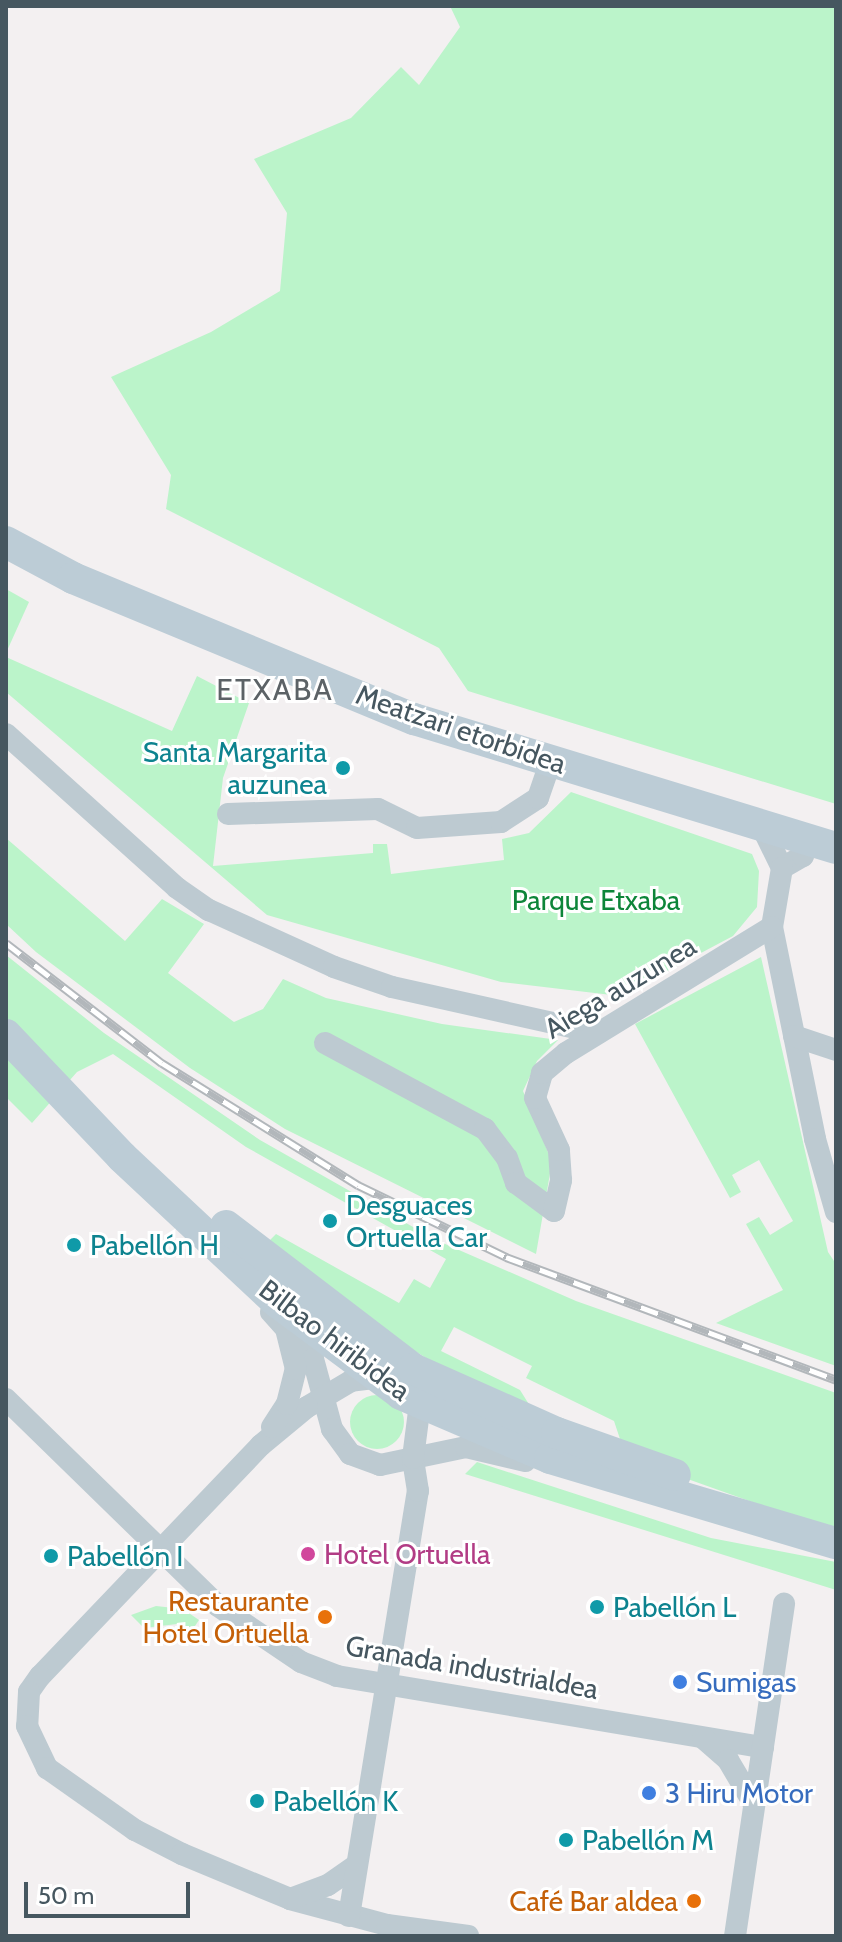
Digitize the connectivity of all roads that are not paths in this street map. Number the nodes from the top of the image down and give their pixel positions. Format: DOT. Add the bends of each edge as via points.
graph roads {
  1 [pos="6,542"];
  2 [pos="6,734"];
  3 [pos="551,761"];
  4 [pos="228,814"];
  5 [pos="836,849"];
  6 [pos="790,851"];
  7 [pos="772,927"];
  8 [pos="6,1024"];
  9 [pos="598,1033"];
  10 [pos="6,1035"];
  11 [pos="794,1036"];
  12 [pos="325,1043"];
  13 [pos="836,1050"];
  14 [pos="122,1157"];
  15 [pos="836,1212"];
  16 [pos="252,1249"];
  17 [pos="283,1323"];
  18 [pos="397,1386"];
  19 [pos="326,1397"];
  20 [pos="6,1399"];
  21 [pos="261,1445"];
  22 [pos="466,1447"];
  23 [pos="607,1451"];
  24 [pos="413,1458"];
  25 [pos="416,1501"];
  26 [pos="748,1519"];
  27 [pos="836,1532"];
  28 [pos="836,1543"];
  29 [pos="162,1551"];
  30 [pos="784,1604"];
  31 [pos="386,1684"];
  32 [pos="703,1737"];
  33 [pos="763,1747"];
  34 [pos="754,1804"];
  35 [pos="357,1865"];
  36 [pos="290,1899"];
  37 [pos="349,1916"];
  38 [pos="468,1936"];
  39 [pos="735,1936"];
  1 -- 3 [label="street, Meatzari etorbidea" via="73,578 414,719"];
  2 -- 9 [label="street" via="177,888 209,910 334,967 392,987"];
  3 -- 4 [label="street" via="538,798 501,822 417,828 378,809"];
  3 -- 6 [label="street, Meatzari etorbidea" via="760,823"];
  5 -- 6 [label="street, Meatzari etorbidea"];
  6 -- 7 [label="street"];
  7 -- 9 [label="street, Aiega auzunea"];
  7 -- 11 [label="street"];
  8 -- 16 [label="street, Bilbao hiribidea"];
  9 -- 12 [label="street, Aiega auzunea" via="554,1061 536,1086 541,1116 559,1150 561,1180 554,1211 516,1183 498,1143 485,1129"];
  10 -- 14 [label="street, Bilbao hiribidea"];
  11 -- 13 [label="street"];
  11 -- 15 [label="street"];
  14 -- 17 [label="street" via="143,1195"];
  14 -- 18 [label="street, Bilbao hiribidea" via="276,1301"];
  16 -- 18 [label="street" via="266,1273"];
  16 -- 23 [label="street, Bilbao hiribidea" via="413,1369"];
  17 -- 19 [label="street" via="313,1359"];
  17 -- 21 [label="street" via="296,1369 287,1404"];
  18 -- 19 [label="street" via="351,1381"];
  18 -- 23 [label="street" via="557,1444"];
  18 -- 24 [label="street" via="419,1424"];
  18 -- 26 [label="street, Bilbao hiribidea" via="550,1458"];
  19 -- 21 [label="street"];
  19 -- 24 [label="street" via="332,1429 350,1454 380,1465"];
  20 -- 29 [label="street, Granada industrialdea"];
  21 -- 29 [label="street"];
  22 -- 24 [label="street"];
  22 -- 25 [label="street" via="439,1461"];
  22 -- 26 [label="street" via="715,1519"];
  23 -- 27 [label="street, Bilbao hiribidea"];
  24 -- 25 [label="street"];
  25 -- 31 [label="street"];
  26 -- 28 [label="street, Bilbao hiribidea"];
  29 -- 31 [label="street, Granada industrialdea" via="218,1606 263,1639 337,1676"];
  29 -- 36 [label="street" via="29,1692 27,1726 35,1753 47,1768 135,1830"];
  30 -- 33 [label="street"];
  31 -- 32 [label="street, Granada industrialdea"];
  31 -- 35 [label="street"];
  32 -- 33 [label="street, Granada industrialdea"];
  32 -- 34 [label="street" via="728,1760"];
  33 -- 34 [label="street"];
  34 -- 39 [label="street"];
  35 -- 36 [label="street" via="328,1885"];
  35 -- 37 [label="street"];
  36 -- 37 [label="street"];
  37 -- 38 [label="street"];
}
